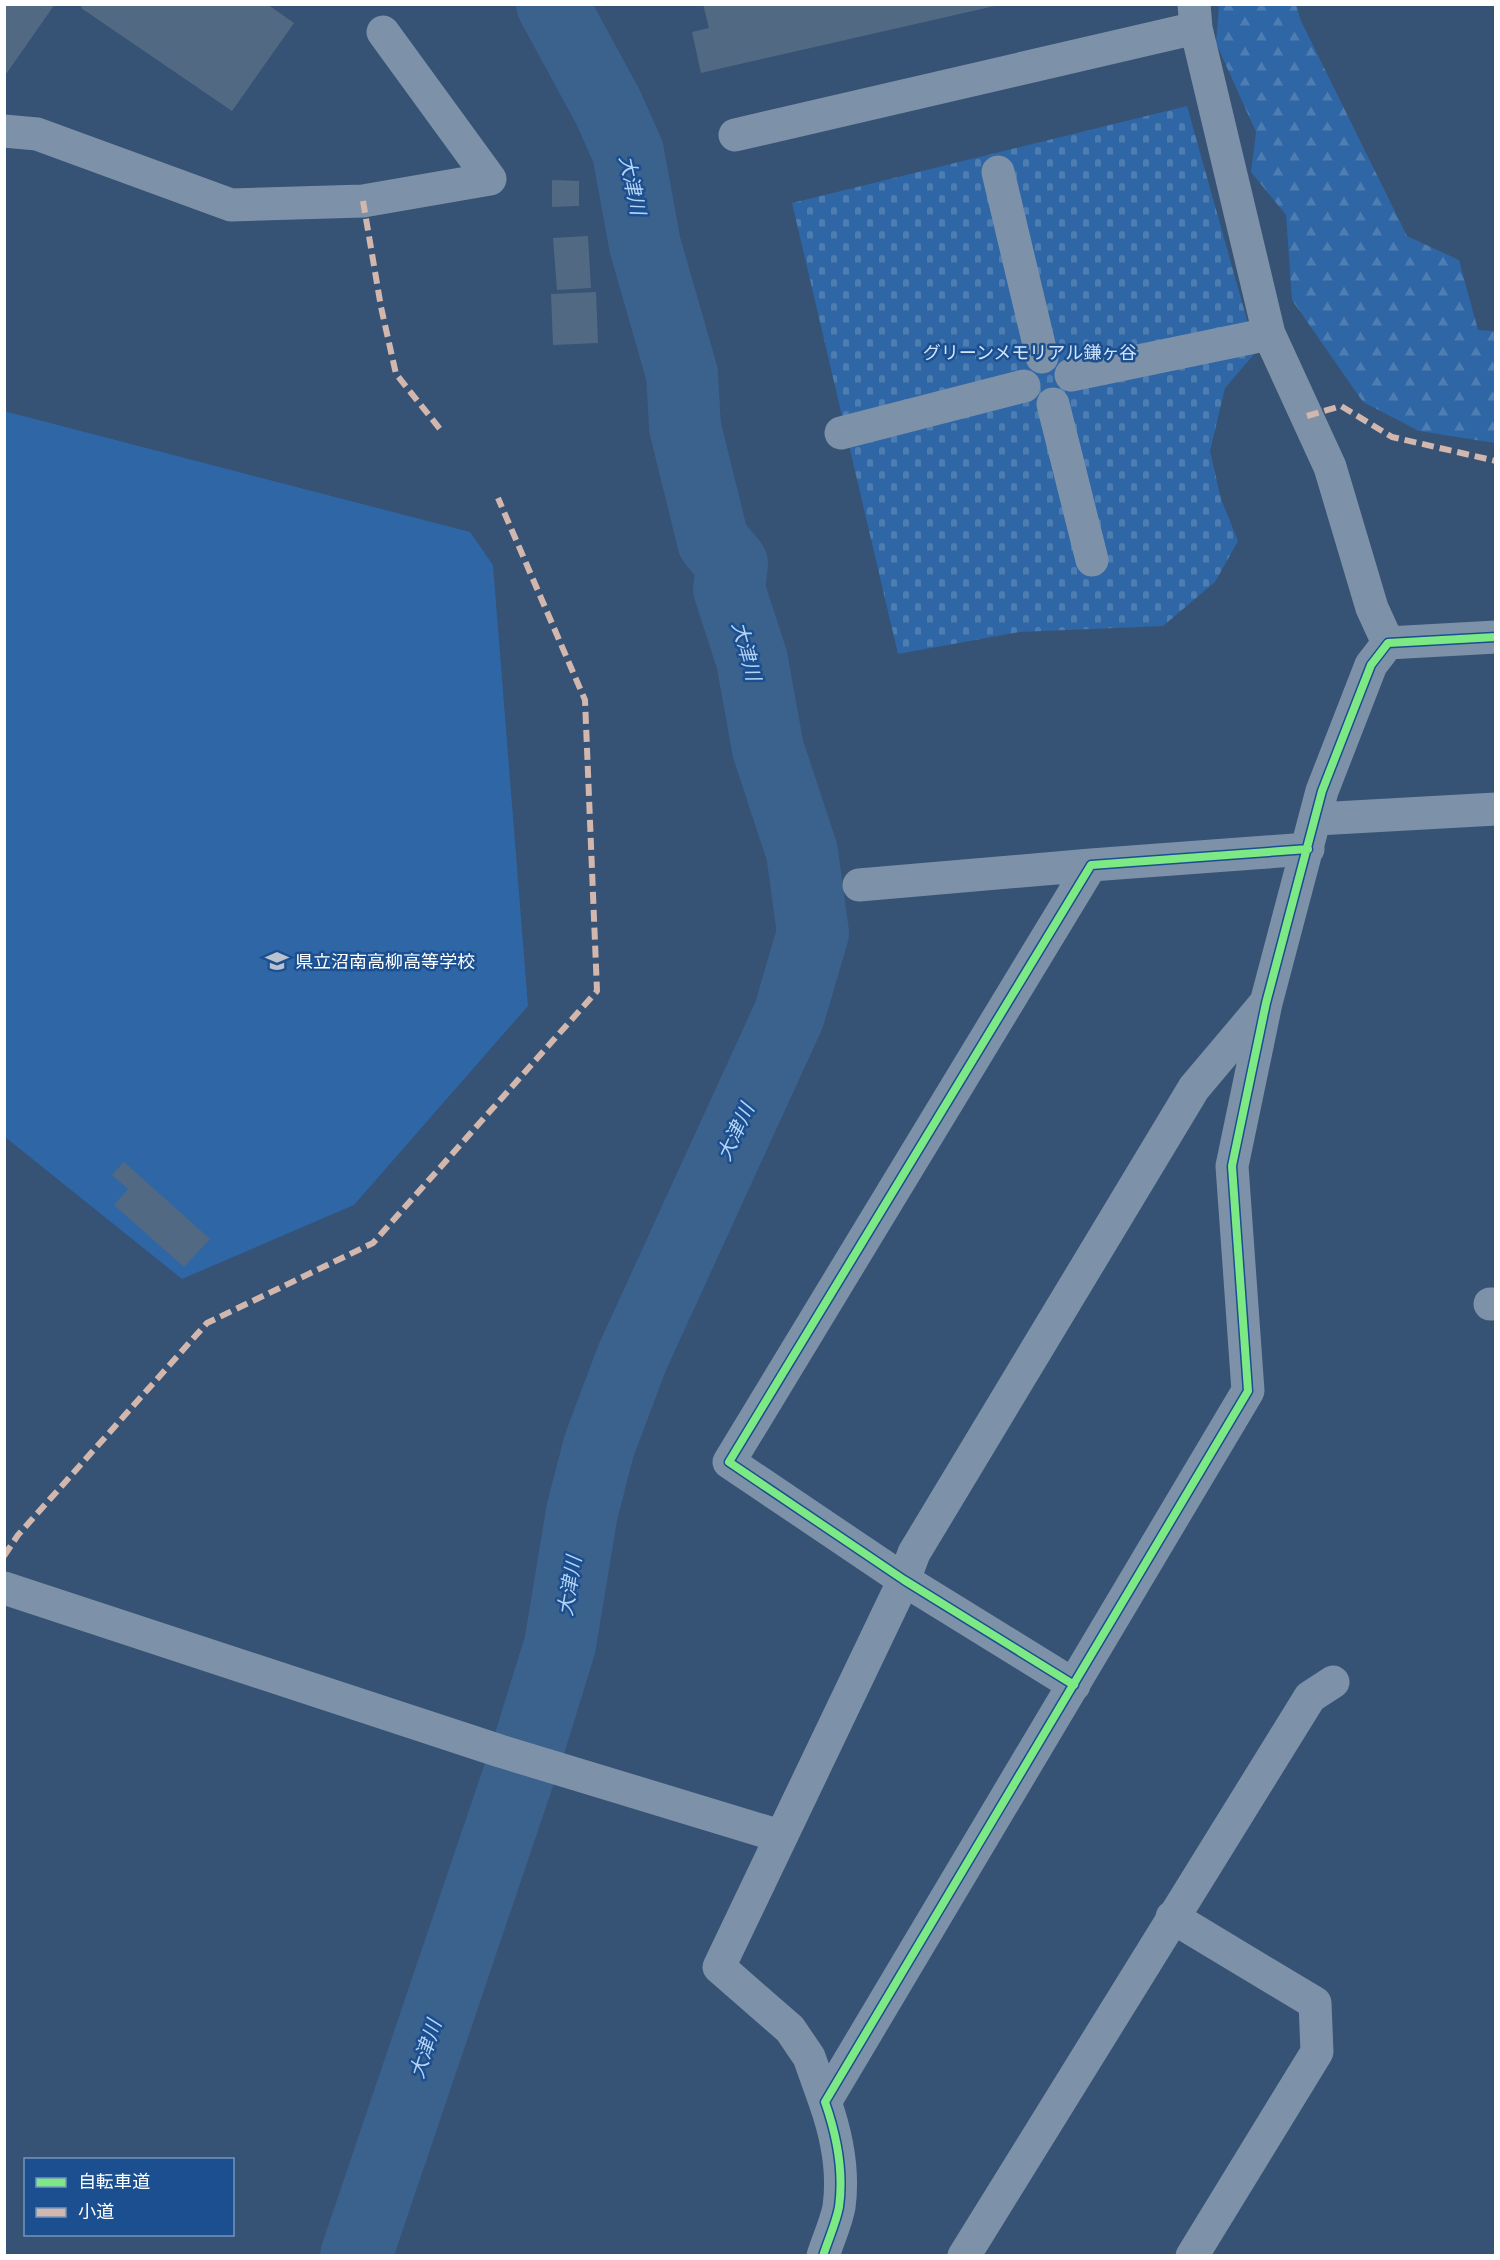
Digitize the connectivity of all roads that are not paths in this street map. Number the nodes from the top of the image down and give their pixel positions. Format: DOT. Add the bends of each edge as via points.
graph roads {
  1 [pos="1195,16"];
  2 [pos="383,32"];
  3 [pos="4,131"];
  4 [pos="735,135"];
  5 [pos="998,172"];
  6 [pos="1269,333"];
  7 [pos="1042,357"];
  8 [pos="1071,375"];
  9 [pos="1024,386"];
  10 [pos="1053,404"];
  11 [pos="841,433"];
  12 [pos="1092,560"];
  13 [pos="1496,637"];
  14 [pos="1388,643"];
  15 [pos="1496,809"];
  16 [pos="1312,834"];
  17 [pos="1091,865"];
  18 [pos="859,885"];
  19 [pos="1266,1003"];
  20 [pos="904,1580"];
  21 [pos="4,1588"];
  22 [pos="1334,1682"];
  23 [pos="1074,1685"];
  24 [pos="780,1836"];
  25 [pos="1172,1917"];
  26 [pos="825,2102"];
  27 [pos="823,2256"];
  28 [pos="964,2256"];
  29 [pos="1192,2256"];
  1 -- 4 [label="street"];
  1 -- 6 [label="street"];
  2 -- 3 [label="street" via="490,179 363,201 231,205 37,134"];
  5 -- 7 [label="street"];
  6 -- 8 [label="street"];
  6 -- 14 [label="street" via="1330,467 1372,608"];
  7 -- 8 [label="street" via="1065,364"];
  7 -- 9 [label="street" via="1024,373"];
  8 -- 10 [label="street" via="1070,388"];
  9 -- 10 [label="street" via="1029,397"];
  9 -- 11 [label="street"];
  10 -- 12 [label="street"];
  13 -- 14 [label="street"];
  14 -- 16 [label="street" via="1371,665 1322,791"];
  15 -- 16 [label="street"];
  16 -- 17 [label="street"];
  16 -- 19 [label="street"];
  17 -- 18 [label="street"];
  17 -- 20 [label="street" via="729,1462"];
  19 -- 20 [label="street" via="1194,1088 914,1553"];
  19 -- 23 [label="street" via="1232,1166 1248,1391"];
  20 -- 23 [label="street"];
  20 -- 24 [label="street"];
  21 -- 24 [label="street" via="500,1751"];
  22 -- 25 [label="street" via="1310,1697"];
  23 -- 26 [label="street"];
  24 -- 26 [label="street" via="719,1967 790,2029 809,2057"];
  25 -- 28 [label="street"];
  25 -- 29 [label="street" via="1315,2002 1317,2052"];
  26 -- 27 [label="street" via="837,2134 839,2208"];
}
